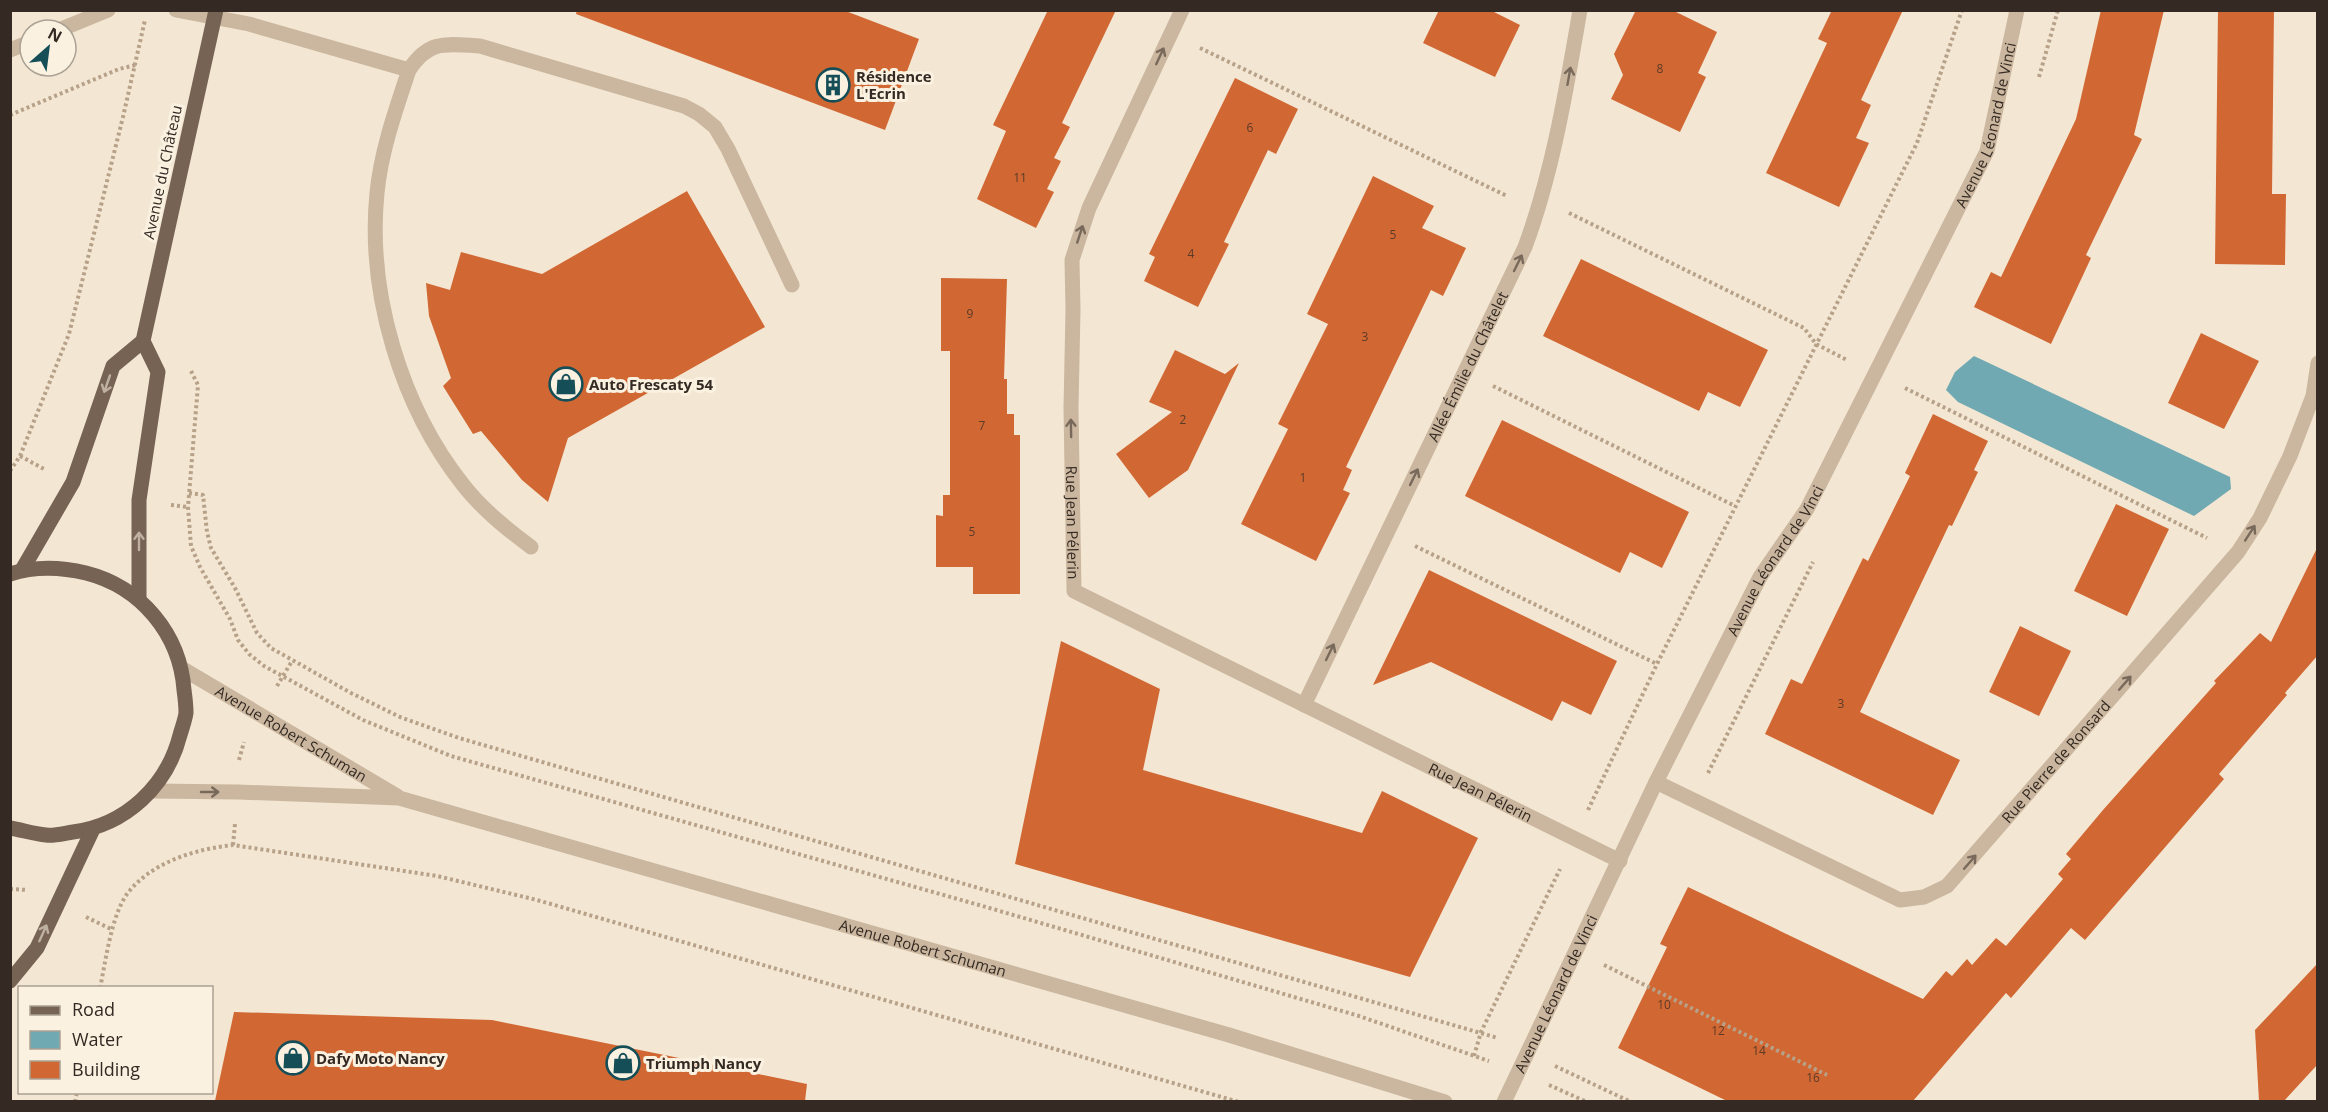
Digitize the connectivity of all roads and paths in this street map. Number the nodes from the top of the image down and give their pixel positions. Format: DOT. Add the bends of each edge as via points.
graph roads {
  1 [pos="108,10"];
  2 [pos="146,10"];
  3 [pos="176,10"];
  4 [pos="1182,10"];
  5 [pos="1580,10"];
  6 [pos="1962,10"];
  7 [pos="2017,10"];
  8 [pos="216,13"];
  9 [pos="78,22"];
  10 [pos="1170,34"];
  11 [pos="136,65"];
  12 [pos="409,70"];
  13 [pos="10,115"];
  14 [pos="1541,203"];
  15 [pos="792,285"];
  16 [pos="144,341"];
  17 [pos="1816,344"];
  18 [pos="2318,363"];
  19 [pos="1465,373"];
  20 [pos="1874,373"];
  21 [pos="10,471"];
  22 [pos="189,493"];
  23 [pos="1735,506"];
  24 [pos="188,507"];
  25 [pos="1387,532"];
  26 [pos="531,547"];
  27 [pos="2238,552"];
  28 [pos="16,572"];
  29 [pos="139,599"];
  30 [pos="1657,664"];
  31 [pos="183,669"];
  32 [pos="1304,705"];
  33 [pos="1656,782"];
  34 [pos="152,791"];
  35 [pos="399,798"];
  36 [pos="10,828"];
  37 [pos="93,829"];
  38 [pos="1574,839"];
  39 [pos="1620,861"];
  40 [pos="85,916"];
  41 [pos="113,930"];
  42 [pos="1577,951"];
  43 [pos="10,981"];
  44 [pos="100,986"];
  45 [pos="1481,1032"];
  46 [pos="1530,1048"];
  47 [pos="1474,1056"];
  48 [pos="1519,1072"];
  49 [pos="1827,1075"];
  50 [pos="1239,1101"];
  51 [pos="1446,1101"];
  52 [pos="1504,1101"];
  53 [pos="1587,1101"];
  54 [pos="1631,1101"];
  1 -- 9 [label="street"];
  2 -- 11 [label="path"];
  3 -- 8 [label="street"];
  4 -- 10 [label="street, Rue Jean Pélerin"];
  14 -- 5 [label="street, Allée Émilie du Châtelet, one-way"];
  6 -- 17 [label="path" via="1917,143"];
  7 -- 20 [label="street, Avenue Léonard de Vinci" via="1987,151"];
  8 -- 12 [label="street"];
  8 -- 16 [label="main road, Avenue du Château"];
  10 -- 14 [label="path" via="1510,198"];
  32 -- 10 [label="street, Rue Jean Pélerin, one-way" via="1074,591 1072,260 1089,208"];
  11 -- 13 [label="path"];
  11 -- 21 [label="path" via="69,334 20,456"];
  12 -- 15 [label="street" via="429,48 446,44 480,46 684,106 699,114 715,128 728,149"];
  12 -- 26 [label="street" via="385,154 376,208 377,258 391,343 424,421 464,486 505,528"];
  14 -- 17 [label="path" via="1804,328"];
  19 -- 14 [label="street, Allée Émilie du Châtelet, one-way" via="1525,247"];
  16 -- 28 [label="main road, one-way" via="113,366 73,482"];
  29 -- 16 [label="main road, one-way" via="139,500 158,372"];
  17 -- 20 [label="path"];
  17 -- 23 [label="path"];
  27 -- 18 [label="street, Rue Pierre de Ronsard, one-way" via="2260,518 2290,456 2313,396"];
  19 -- 23 [label="path"];
  25 -- 19 [label="street, Allée Émilie du Châtelet, one-way"];
  20 -- 27 [label="path"];
  20 -- 33 [label="street, Avenue Léonard de Vinci" via="1807,509 1760,577"];
  22 -- 45 [label="path" via="203,495 211,548 257,633 270,648 400,717 459,738"];
  23 -- 30 [label="path"];
  24 -- 47 [label="path" via="191,546 238,640 249,654 264,666 398,736 451,756 1359,1016"];
  25 -- 30 [label="path"];
  32 -- 25 [label="street, Allée Émilie du Châtelet, one-way"];
  33 -- 27 [label="street, Rue Pierre de Ronsard, one-way" via="1900,900 1924,897 1947,886 1965,867"];
  28 -- 29 [label="main road" via="63,567 104,578"];
  29 -- 31 [label="main road" via="173,643"];
  30 -- 38 [label="path"];
  31 -- 34 [label="main road" via="186,713 175,755"];
  31 -- 35 [label="street, Avenue Robert Schuman"];
  32 -- 38 [label="street, Rue Jean Pélerin"];
  33 -- 39 [label="street, Avenue Léonard de Vinci"];
  34 -- 35 [label="street, Avenue Robert Schuman, one-way"];
  34 -- 37 [label="main road" via="125,814"];
  35 -- 51 [label="street, Avenue Robert Schuman" via="1229,1035"];
  36 -- 37 [label="main road" via="48,836"];
  43 -- 37 [label="main road, one-way" via="37,948"];
  38 -- 39 [label="street, Rue Jean Pélerin"];
  38 -- 45 [label="path"];
  39 -- 42 [label="street, Avenue Léonard de Vinci"];
  40 -- 41 [label="path"];
  41 -- 44 [label="path"];
  41 -- 50 [label="path" via="126,895 158,868 203,848 264,848 437,876 537,900"];
  42 -- 46 [label="street, Avenue Léonard de Vinci"];
  42 -- 49 [label="path"];
  45 -- 46 [label="path"];
  45 -- 47 [label="path"];
  46 -- 48 [label="street, Avenue Léonard de Vinci"];
  46 -- 54 [label="path" via="1551,1064"];
  47 -- 48 [label="path"];
  48 -- 52 [label="street, Avenue Léonard de Vinci"];
  48 -- 53 [label="path"];
}
